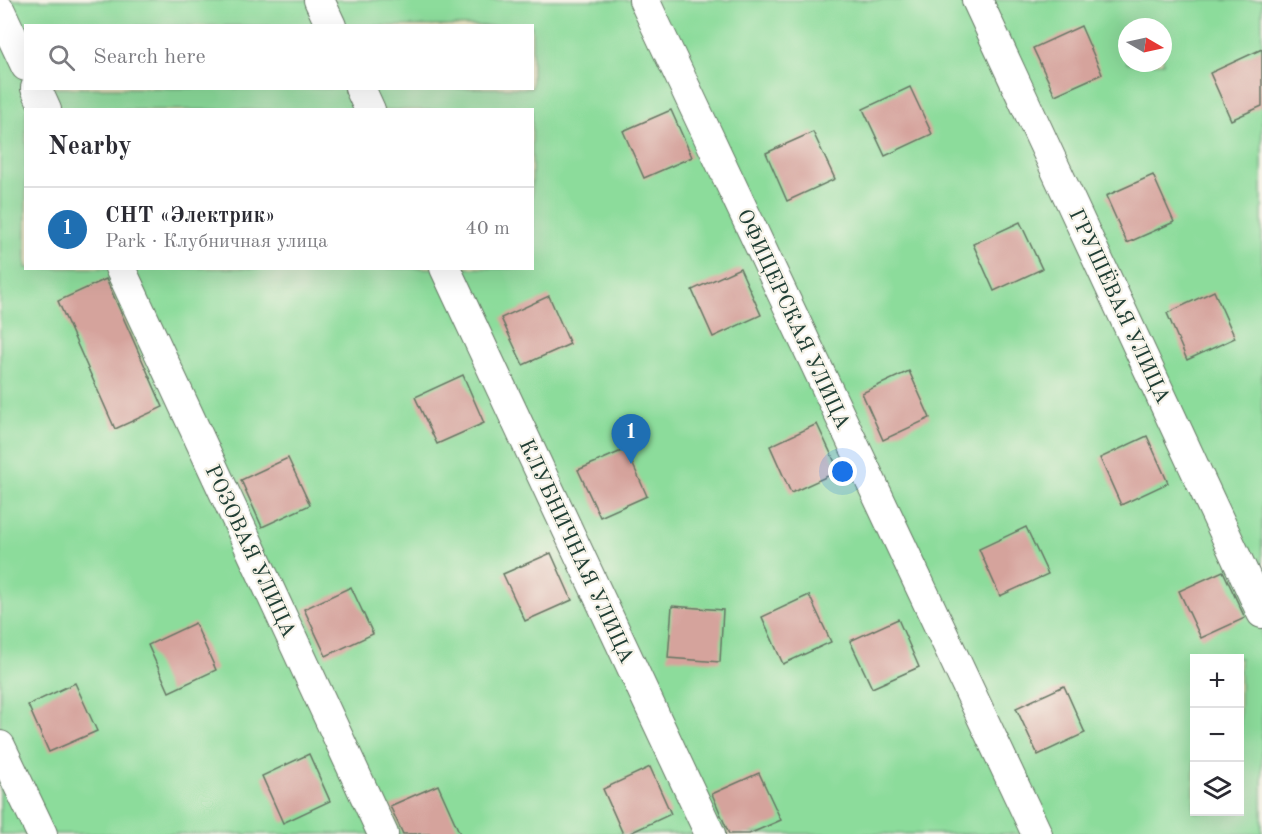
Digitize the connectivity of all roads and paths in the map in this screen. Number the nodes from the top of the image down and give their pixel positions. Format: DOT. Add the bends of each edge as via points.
graph roads {
  1 [pos="319,0"];
  2 [pos="644,0"];
  3 [pos="977,0"];
  4 [pos="0,11"];
  5 [pos="330,24"];
  6 [pos="24,62"];
  7 [pos="37,90"];
  8 [pos="361,90"];
  9 [pos="45,108"];
  10 [pos="369,108"];
  11 [pos="121,270"];
  12 [pos="446,270"];
  13 [pos="1262,613"];
  14 [pos="0,746"];
  15 [pos="42,834"];
  16 [pos="383,834"];
  17 [pos="710,834"];
  18 [pos="1037,834"];
  1 -- 5 [label="street"];
  2 -- 18 [label="street, ОФИЦЕРСКАЯ УЛИЦА"];
  3 -- 13 [label="street, ГРУШЁВАЯ УЛИЦА"];
  4 -- 6 [label="street"];
  7 -- 9 [label="street"];
  8 -- 10 [label="street"];
  11 -- 16 [label="street, РОЗОВАЯ УЛИЦА"];
  12 -- 17 [label="street, КЛУБНИЧНАЯ УЛИЦА"];
  14 -- 15 [label="street"];
}
